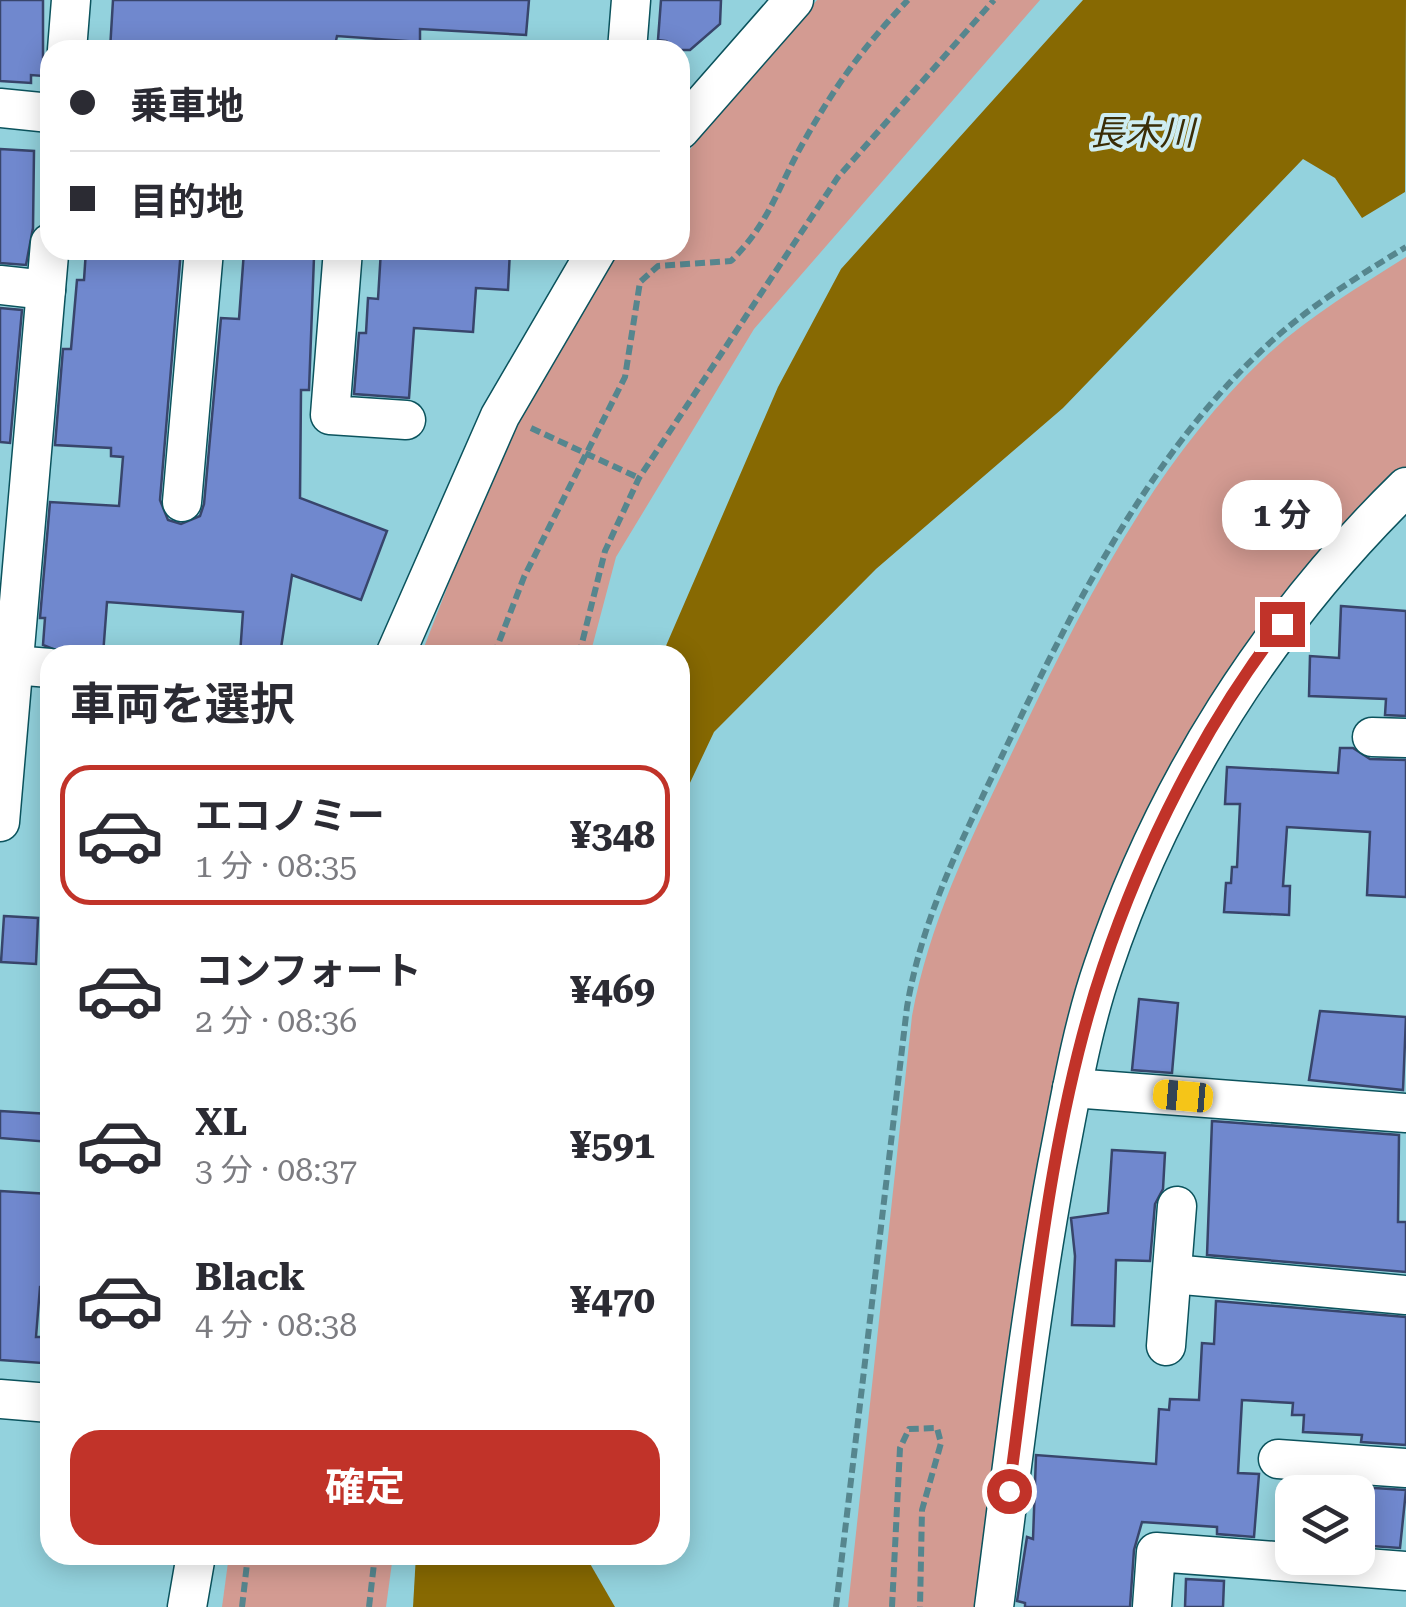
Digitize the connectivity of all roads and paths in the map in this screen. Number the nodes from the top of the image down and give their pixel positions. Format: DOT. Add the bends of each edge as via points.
graph roads {
  1 [pos="71,0"];
  2 [pos="631,0"];
  3 [pos="794,0"];
  4 [pos="908,0"];
  5 [pos="994,0"];
  6 [pos="68,40"];
  7 [pos="629,40"];
  8 [pos="0,108"];
  9 [pos="40,111"];
  10 [pos="690,119"];
  11 [pos="1406,247"];
  12 [pos="48,260"];
  13 [pos="203,260"];
  14 [pos="342,260"];
  15 [pos="592,260"];
  16 [pos="0,286"];
  17 [pos="46,290"];
  18 [pos="500,416"];
  19 [pos="406,420"];
  20 [pos="588,452"];
  21 [pos="639,478"];
  22 [pos="1406,487"];
  23 [pos="182,502"];
  24 [pos="399,645"];
  25 [pos="498,645"];
  26 [pos="581,645"];
  27 [pos="5,664"];
  28 [pos="40,667"];
  29 [pos="0,822"];
  30 [pos="1072,1088"];
  31 [pos="1406,1113"];
  32 [pos="1177,1206"];
  33 [pos="1172,1274"];
  34 [pos="1406,1295"];
  35 [pos="1166,1346"];
  36 [pos="0,1398"];
  37 [pos="40,1402"];
  38 [pos="1278,1459"];
  39 [pos="1406,1468"];
  40 [pos="194,1565"];
  41 [pos="247,1565"];
  42 [pos="374,1565"];
  43 [pos="1406,1571"];
  44 [pos="187,1607"];
  45 [pos="242,1607"];
  46 [pos="369,1607"];
  47 [pos="836,1607"];
  48 [pos="892,1607"];
  49 [pos="920,1607"];
  50 [pos="994,1607"];
  51 [pos="1152,1607"];
  1 -- 6 [label="street"];
  2 -- 7 [label="street"];
  3 -- 10 [label="street"];
  4 -- 20 [label="path" via="856,53 760,232 731,261 658,266 640,282 625,378"];
  5 -- 21 [label="path" via="838,177"];
  8 -- 9 [label="street"];
  11 -- 47 [label="path" via="1259,352 1166,464 1070,614 939,888 916,952 907,1007"];
  12 -- 17 [label="street"];
  13 -- 23 [label="street"];
  14 -- 19 [label="street" via="330,415"];
  15 -- 18 [label="street"];
  16 -- 17 [label="street"];
  17 -- 27 [label="street"];
  18 -- 20 [label="path"];
  18 -- 24 [label="street"];
  20 -- 21 [label="path"];
  20 -- 25 [label="path" via="524,577"];
  21 -- 26 [label="path" via="604,551"];
  22 -- 30 [label="street" via="1323,571 1262,651 1179,791 1102,970"];
  27 -- 28 [label="street"];
  27 -- 29 [label="street"];
  30 -- 31 [label="street"];
  30 -- 50 [label="street" via="1040,1259"];
  32 -- 33 [label="street"];
  33 -- 34 [label="street"];
  33 -- 35 [label="street"];
  36 -- 37 [label="street"];
  38 -- 39 [label="street"];
  40 -- 44 [label="street"];
  41 -- 45 [label="path"];
  42 -- 46 [label="path"];
  43 -- 51 [label="street" via="1156,1552"];
  48 -- 49 [label="path" via="900,1448 909,1429 937,1428 940,1443 922,1510"];
}
